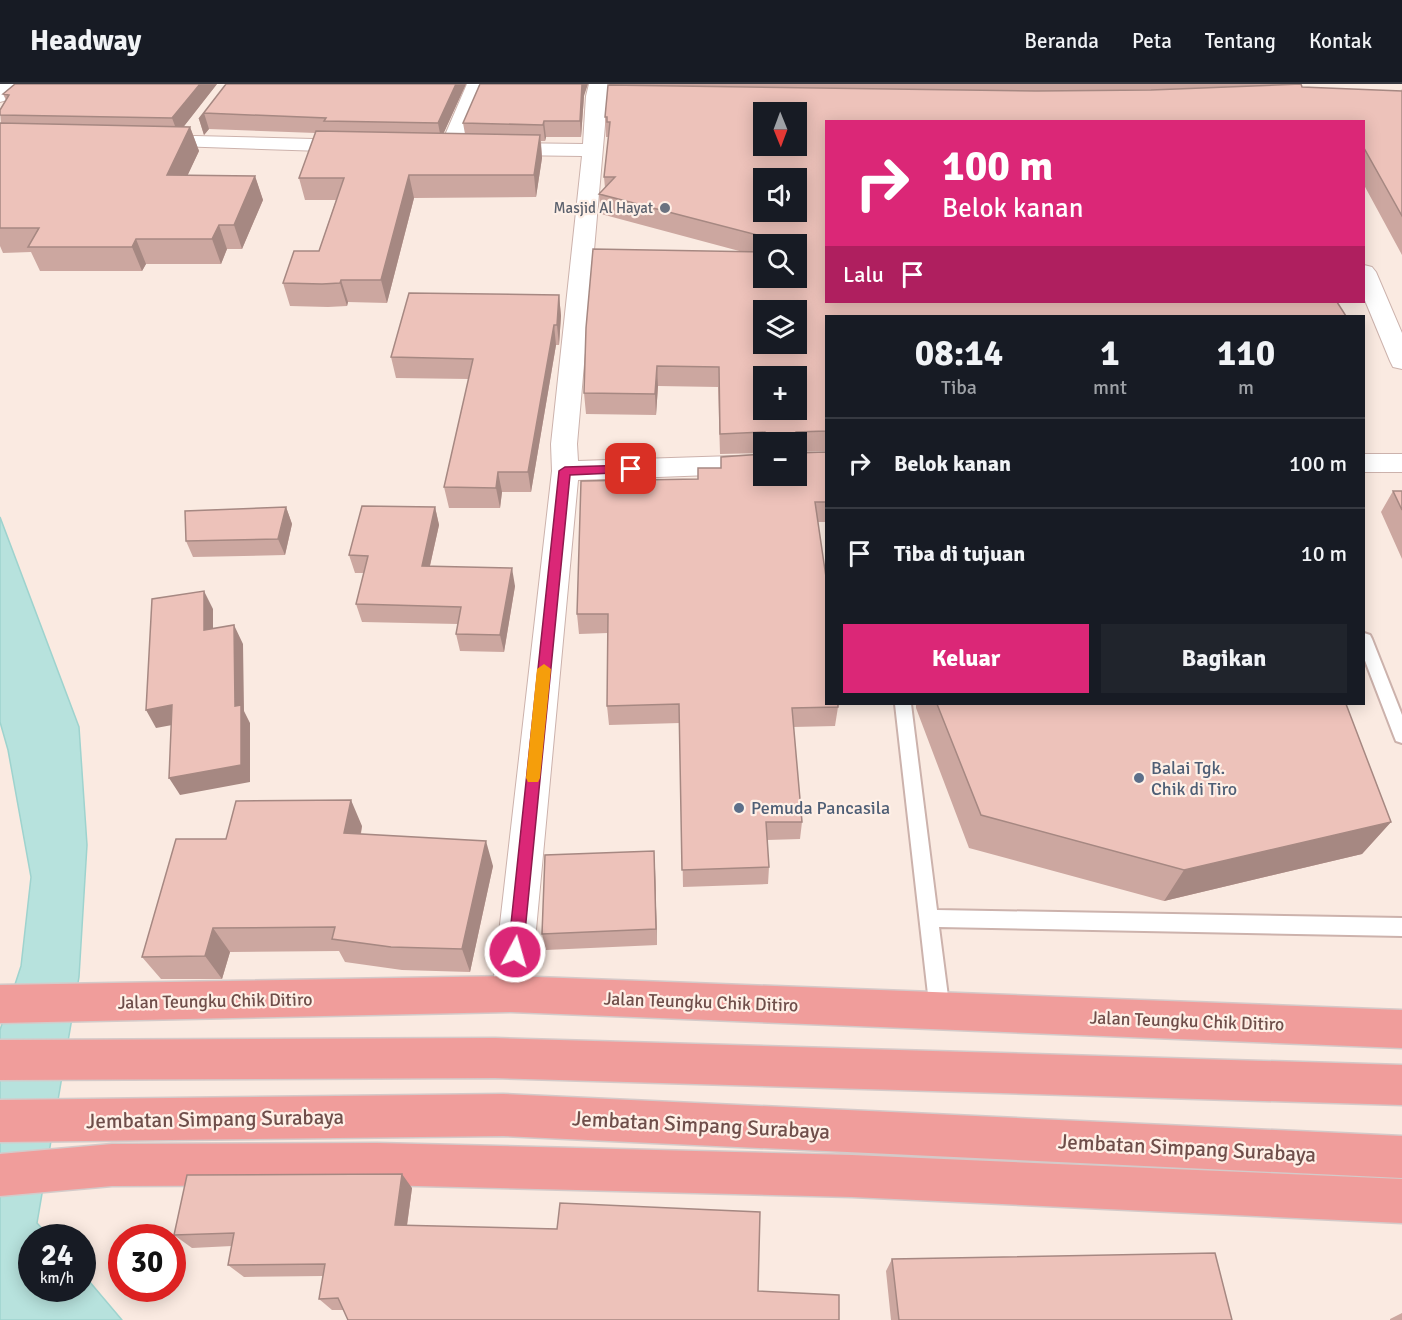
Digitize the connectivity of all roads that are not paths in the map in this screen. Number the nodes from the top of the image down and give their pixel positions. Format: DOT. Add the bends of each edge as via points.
graph roads {
  1 [pos="7,84"];
  2 [pos="477,84"];
  3 [pos="598,90"];
  4 [pos="0,96"];
  5 [pos="664,96"];
  6 [pos="199,125"];
  7 [pos="139,141"];
  8 [pos="186,141"];
  9 [pos="377,147"];
  10 [pos="425,148"];
  11 [pos="449,148"];
  12 [pos="594,150"];
  13 [pos="1365,274"];
  14 [pos="1402,361"];
  15 [pos="1365,463"];
  16 [pos="1402,463"];
  17 [pos="753,464"];
  18 [pos="565,471"];
  19 [pos="1365,642"];
  20 [pos="903,705"];
  21 [pos="1402,736"];
  22 [pos="929,918"];
  23 [pos="1402,927"];
  24 [pos="511,994"];
  25 [pos="0,1004"];
  26 [pos="939,1006"];
  27 [pos="1402,1029"];
  28 [pos="0,1060"];
  29 [pos="1402,1085"];
  30 [pos="0,1122"];
  31 [pos="1402,1157"];
  32 [pos="0,1175"];
  33 [pos="1402,1201"];
  1 -- 4 [label="street"];
  2 -- 11 [label="street"];
  3 -- 5 [label="street"];
  3 -- 12 [label="street"];
  6 -- 8 [label="street"];
  7 -- 8 [label="street"];
  8 -- 9 [label="street"];
  10 -- 11 [label="street"];
  11 -- 12 [label="street"];
  12 -- 18 [label="street" via="564,444"];
  13 -- 14 [label="street"];
  15 -- 16 [label="street"];
  17 -- 18 [label="street"];
  18 -- 24 [label="street"];
  19 -- 21 [label="lane"];
  20 -- 22 [label="lane"];
  22 -- 23 [label="lane"];
  22 -- 26 [label="lane"];
  24 -- 25 [label="highway, Jalan Teungku Chik Ditiro"];
  24 -- 26 [label="highway, Jalan Teungku Chik Ditiro"];
  26 -- 27 [label="highway, Jalan Teungku Chik Ditiro"];
  28 -- 29 [label="highway" via="495,1058"];
  30 -- 31 [label="highway, Jembatan Simpang Surabaya" via="503,1115"];
  32 -- 33 [label="highway" via="112,1165 377,1164 852,1176"];
}
